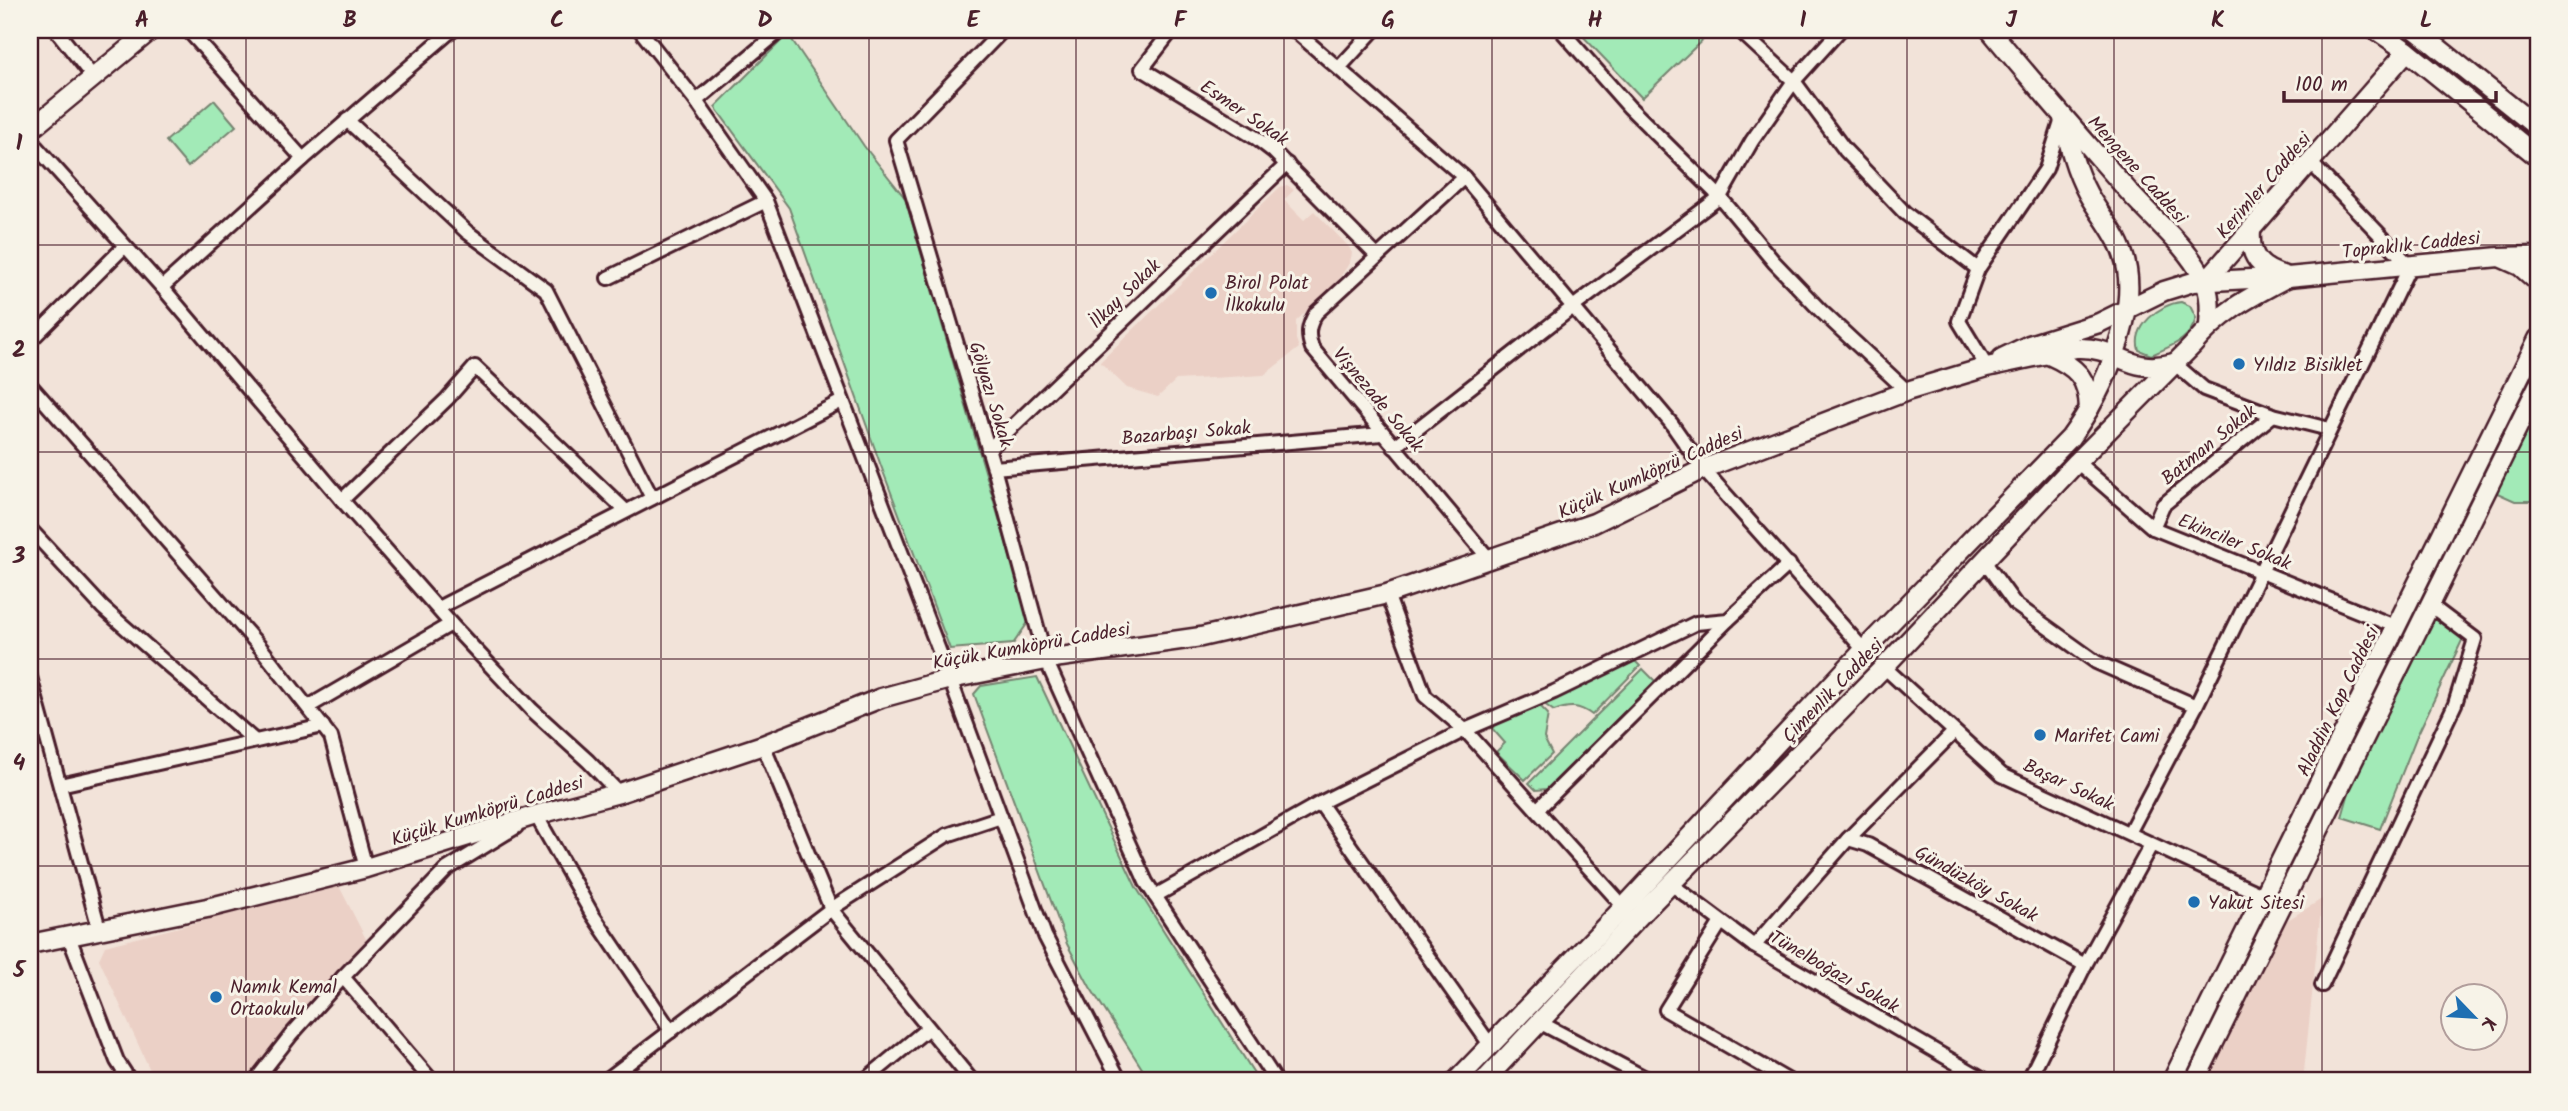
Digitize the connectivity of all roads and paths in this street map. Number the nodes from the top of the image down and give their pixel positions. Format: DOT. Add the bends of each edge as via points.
graph roads {
  1 [pos="56,30"];
  2 [pos="151,30"];
  3 [pos="188,30"];
  4 [pos="452,30"];
  5 [pos="640,30"];
  6 [pos="781,30"];
  7 [pos="1003,30"];
  8 [pos="1172,30"];
  9 [pos="1294,30"];
  10 [pos="1374,30"];
  11 [pos="1561,30"];
  12 [pos="1739,30"];
  13 [pos="1840,30"];
  14 [pos="1990,30"];
  15 [pos="2376,30"];
  16 [pos="2423,32"];
  17 [pos="2407,51"];
  18 [pos="1339,68"];
  19 [pos="93,77"];
  20 [pos="1794,81"];
  21 [pos="696,101"];
  22 [pos="2063,118"];
  23 [pos="347,120"];
  24 [pos="2538,128"];
  25 [pos="30,130"];
  26 [pos="30,140"];
  27 [pos="2538,158"];
  28 [pos="303,159"];
  29 [pos="2310,162"];
  30 [pos="1287,164"];
  31 [pos="1464,177"];
  32 [pos="1720,197"];
  33 [pos="766,201"];
  34 [pos="2250,231"];
  35 [pos="124,247"];
  36 [pos="1377,256"];
  37 [pos="2538,256"];
  38 [pos="2499,257"];
  39 [pos="2410,266"];
  40 [pos="1978,269"];
  41 [pos="2288,277"];
  42 [pos="608,278"];
  43 [pos="2205,282"];
  44 [pos="2538,282"];
  45 [pos="162,287"];
  46 [pos="1573,307"];
  47 [pos="2126,311"];
  48 [pos="2209,326"];
  49 [pos="2538,339"];
  50 [pos="30,341"];
  51 [pos="2049,355"];
  52 [pos="2114,355"];
  53 [pos="2174,363"];
  54 [pos="1987,366"];
  55 [pos="30,385"];
  56 [pos="2538,386"];
  57 [pos="1907,391"];
  58 [pos="842,401"];
  59 [pos="2089,412"];
  60 [pos="2273,415"];
  61 [pos="2329,429"];
  62 [pos="1382,434"];
  63 [pos="1394,447"];
  64 [pos="988,450"];
  65 [pos="2077,461"];
  66 [pos="994,468"];
  67 [pos="1703,468"];
  68 [pos="652,498"];
  69 [pos="342,500"];
  70 [pos="626,512"];
  71 [pos="2153,528"];
  72 [pos="30,529"];
  73 [pos="1490,560"];
  74 [pos="1984,561"];
  75 [pos="1789,564"];
  76 [pos="2261,572"];
  77 [pos="1387,594"];
  78 [pos="2430,605"];
  79 [pos="438,608"];
  80 [pos="1728,620"];
  81 [pos="452,624"];
  82 [pos="2397,627"];
  83 [pos="1864,650"];
  84 [pos="1046,660"];
  85 [pos="1884,667"];
  86 [pos="30,677"];
  87 [pos="950,679"];
  88 [pos="2196,706"];
  89 [pos="308,707"];
  90 [pos="323,726"];
  91 [pos="1465,730"];
  92 [pos="1954,732"];
  93 [pos="255,741"];
  94 [pos="763,745"];
  95 [pos="60,785"];
  96 [pos="619,793"];
  97 [pos="1320,803"];
  98 [pos="1537,810"];
  99 [pos="536,815"];
  100 [pos="1001,817"];
  101 [pos="2129,833"];
  102 [pos="1848,839"];
  103 [pos="2151,845"];
  104 [pos="366,868"];
  105 [pos="1671,884"];
  106 [pos="1155,896"];
  107 [pos="2264,896"];
  108 [pos="1624,907"];
  109 [pos="2282,908"];
  110 [pos="831,909"];
  111 [pos="1721,922"];
  112 [pos="100,932"];
  113 [pos="69,937"];
  114 [pos="30,944"];
  115 [pos="1754,946"];
  116 [pos="2085,965"];
  117 [pos="343,977"];
  118 [pos="2322,985"];
  119 [pos="1539,1022"];
  120 [pos="928,1029"];
  121 [pos="671,1031"];
  122 [pos="1491,1046"];
  123 [pos="130,1081"];
  124 [pos="255,1081"];
  125 [pos="432,1081"];
  126 [pos="604,1081"];
  127 [pos="864,1081"];
  128 [pos="972,1081"];
  129 [pos="1120,1081"];
  130 [pos="1276,1081"];
  131 [pos="1457,1081"];
  132 [pos="1484,1081"];
  133 [pos="1651,1081"];
  134 [pos="1789,1081"];
  135 [pos="1987,1081"];
  136 [pos="2028,1081"];
  137 [pos="2172,1081"];
  138 [pos="2195,1081"];
  1 -- 19 [label="street"];
  2 -- 19 [label="street"];
  3 -- 28 [label="street"];
  4 -- 23 [label="street"];
  5 -- 21 [label="street"];
  6 -- 21 [label="street"];
  7 -- 64 [label="street, Gölyazı Sokak" via="896,140"];
  8 -- 30 [label="street, Esmer Sokak" via="1142,69 1256,138"];
  9 -- 18 [label="street"];
  10 -- 18 [label="street"];
  11 -- 32 [label="street" via="1629,107"];
  12 -- 20 [label="street"];
  13 -- 20 [label="street"];
  14 -- 22 [label="street, Mengene Caddesi"];
  15 -- 17 [label="street"];
  16 -- 24 [label="street"];
  17 -- 27 [label="street"];
  17 -- 29 [label="street, Kerimler Caddesi"];
  18 -- 31 [label="street"];
  19 -- 25 [label="street"];
  20 -- 32 [label="street"];
  20 -- 40 [label="street" via="1845,150 1905,213"];
  21 -- 33 [label="street"];
  22 -- 40 [label="street" via="2043,175"];
  22 -- 43 [label="street, Mengene Caddesi" via="2182,248"];
  22 -- 47 [label="street, Mengene Caddesi" via="2079,176 2123,253"];
  23 -- 28 [label="street"];
  23 -- 68 [label="street" via="467,232 546,290"];
  26 -- 35 [label="street"];
  28 -- 45 [label="street"];
  29 -- 34 [label="street, Kerimler Caddesi"];
  29 -- 39 [label="street"];
  30 -- 36 [label="street, Esmer Sokak"];
  30 -- 64 [label="street, İlkay Sokak"];
  31 -- 36 [label="street, Vişnezade Sokak"];
  31 -- 46 [label="street"];
  32 -- 46 [label="street"];
  32 -- 57 [label="street" via="1783,272"];
  33 -- 42 [label="street"];
  33 -- 58 [label="street"];
  34 -- 41 [label="street" via="2258,262"];
  34 -- 43 [label="street, Kerimler Caddesi"];
  35 -- 45 [label="street"];
  35 -- 50 [label="street"];
  36 -- 62 [label="street, Vişnezade Sokak" via="1316,313 1308,336 1311,348"];
  37 -- 38 [label="street, Topraklık Caddesi"];
  38 -- 39 [label="street, Topraklık Caddesi"];
  38 -- 44 [label="street" via="2520,266"];
  39 -- 41 [label="street, Topraklık Caddesi"];
  39 -- 61 [label="street"];
  40 -- 54 [label="street" via="1959,321"];
  41 -- 43 [label="street, Topraklık Caddesi"];
  41 -- 48 [label="street, Topraklık Caddesi"];
  43 -- 47 [label="street, Küçük Kumköprü Caddesi" via="2178,285"];
  43 -- 48 [label="street, Mengene Caddesi"];
  45 -- 69 [label="street"];
  46 -- 63 [label="street"];
  46 -- 67 [label="street"];
  47 -- 52 [label="street, Çimenlik Caddesi"];
  47 -- 54 [label="street, Küçük Kumköprü Caddesi" via="2029,345"];
  48 -- 53 [label="street, Çimenlik Caddesi"];
  49 -- 82 [label="street, Aladdin Kap Caddesi"];
  51 -- 52 [label="street, Küçük Kumköprü Caddesi" via="2090,347"];
  51 -- 54 [label="street, Küçük Kumköprü Caddesi"];
  51 -- 59 [label="street" via="2079,373 2088,394"];
  52 -- 53 [label="street, Küçük Kumköprü Caddesi" via="2151,368"];
  52 -- 59 [label="street, Çimenlik Caddesi"];
  53 -- 60 [label="street, Batman Sokak" via="2204,389"];
  53 -- 65 [label="street, Çimenlik Caddesi"];
  54 -- 57 [label="street, Küçük Kumköprü Caddesi"];
  55 -- 89 [label="street"];
  56 -- 78 [label="street"];
  57 -- 67 [label="street, Küçük Kumköprü Caddesi"];
  58 -- 68 [label="street"];
  58 -- 87 [label="street"];
  59 -- 83 [label="street, Çimenlik Caddesi" via="2070,438"];
  60 -- 61 [label="street"];
  60 -- 71 [label="street, Batman Sokak" via="2163,505"];
  61 -- 76 [label="street"];
  62 -- 63 [label="street, Vişnezade Sokak"];
  62 -- 66 [label="street, Bazarbaşı Sokak"];
  63 -- 73 [label="street, Vişnezade Sokak"];
  64 -- 66 [label="street, Gölyazı Sokak"];
  65 -- 71 [label="street, Ekinciler Sokak"];
  65 -- 74 [label="street, Çimenlik Caddesi"];
  66 -- 84 [label="street, Gölyazı Sokak"];
  67 -- 73 [label="street, Küçük Kumköprü Caddesi" via="1594,523"];
  67 -- 75 [label="street"];
  68 -- 70 [label="street"];
  69 -- 70 [label="street" via="475,367"];
  69 -- 79 [label="street"];
  70 -- 79 [label="street"];
  71 -- 76 [label="street, Ekinciler Sokak"];
  72 -- 93 [label="street" via="103,608"];
  73 -- 77 [label="street, Küçük Kumköprü Caddesi"];
  74 -- 85 [label="street, Çimenlik Caddesi"];
  74 -- 88 [label="street" via="2015,604 2096,662"];
  75 -- 80 [label="street"];
  75 -- 83 [label="street"];
  76 -- 82 [label="street, Ekinciler Sokak"];
  76 -- 88 [label="street"];
  77 -- 84 [label="street, Küçük Kumköprü Caddesi" via="1201,637"];
  77 -- 91 [label="street" via="1425,696"];
  78 -- 109 [label="street"];
  78 -- 118 [label="street" via="2475,639 2455,704"];
  79 -- 81 [label="street"];
  80 -- 91 [label="street" via="1696,624"];
  80 -- 98 [label="street"];
  81 -- 89 [label="street"];
  81 -- 96 [label="street" via="531,710"];
  82 -- 107 [label="street, Aladdin Kap Caddesi"];
  83 -- 108 [label="street, Çimenlik Caddesi"];
  84 -- 87 [label="street, Küçük Kumköprü Caddesi"];
  84 -- 106 [label="street, Gölyazı Sokak"];
  85 -- 92 [label="street, Başar Sokak"];
  85 -- 105 [label="street, Çimenlik Caddesi"];
  86 -- 95 [label="street"];
  87 -- 94 [label="street, Küçük Kumköprü Caddesi" via="881,698"];
  87 -- 100 [label="street"];
  88 -- 101 [label="street"];
  89 -- 90 [label="street"];
  90 -- 93 [label="street"];
  90 -- 104 [label="street" via="331,737"];
  91 -- 97 [label="street"];
  91 -- 98 [label="street"];
  92 -- 101 [label="street, Başar Sokak" via="2002,775"];
  92 -- 102 [label="street"];
  93 -- 95 [label="street"];
  94 -- 96 [label="street, Küçük Kumköprü Caddesi"];
  94 -- 110 [label="street"];
  95 -- 112 [label="street"];
  96 -- 99 [label="street, Küçük Kumköprü Caddesi"];
  97 -- 106 [label="street"];
  97 -- 122 [label="street"];
  98 -- 108 [label="street"];
  99 -- 104 [label="street, Küçük Kumköprü Caddesi"];
  99 -- 117 [label="street" via="447,869"];
  99 -- 121 [label="street" via="592,914"];
  100 -- 110 [label="street" via="947,835"];
  100 -- 129 [label="street" via="1045,936"];
  101 -- 103 [label="street, Başar Sokak"];
  102 -- 115 [label="street"];
  102 -- 116 [label="street, Gündüzköy Sokak" via="1868,845"];
  103 -- 107 [label="street, Başar Sokak"];
  103 -- 116 [label="street"];
  104 -- 112 [label="street, Küçük Kumköprü Caddesi"];
  105 -- 111 [label="street, Tünelboğazı Sokak"];
  105 -- 119 [label="street, Çimenlik Caddesi"];
  106 -- 130 [label="street, Gölyazı Sokak"];
  107 -- 109 [label="street"];
  107 -- 137 [label="street, Aladdin Kap Caddesi"];
  108 -- 122 [label="street, Çimenlik Caddesi"];
  109 -- 138 [label="street"];
  110 -- 120 [label="street"];
  110 -- 121 [label="street"];
  111 -- 115 [label="street, Tünelboğazı Sokak"];
  111 -- 134 [label="street" via="1666,1010"];
  112 -- 113 [label="street, Küçük Kumköprü Caddesi"];
  113 -- 114 [label="street, Küçük Kumköprü Caddesi"];
  113 -- 123 [label="street" via="117,1061"];
  115 -- 135 [label="street, Tünelboğazı Sokak"];
  116 -- 136 [label="street"];
  117 -- 124 [label="street"];
  117 -- 125 [label="street"];
  119 -- 132 [label="street, Çimenlik Caddesi"];
  119 -- 133 [label="street"];
  120 -- 127 [label="street"];
  120 -- 128 [label="street"];
  121 -- 126 [label="street"];
  122 -- 131 [label="street, Çimenlik Caddesi"];
}
